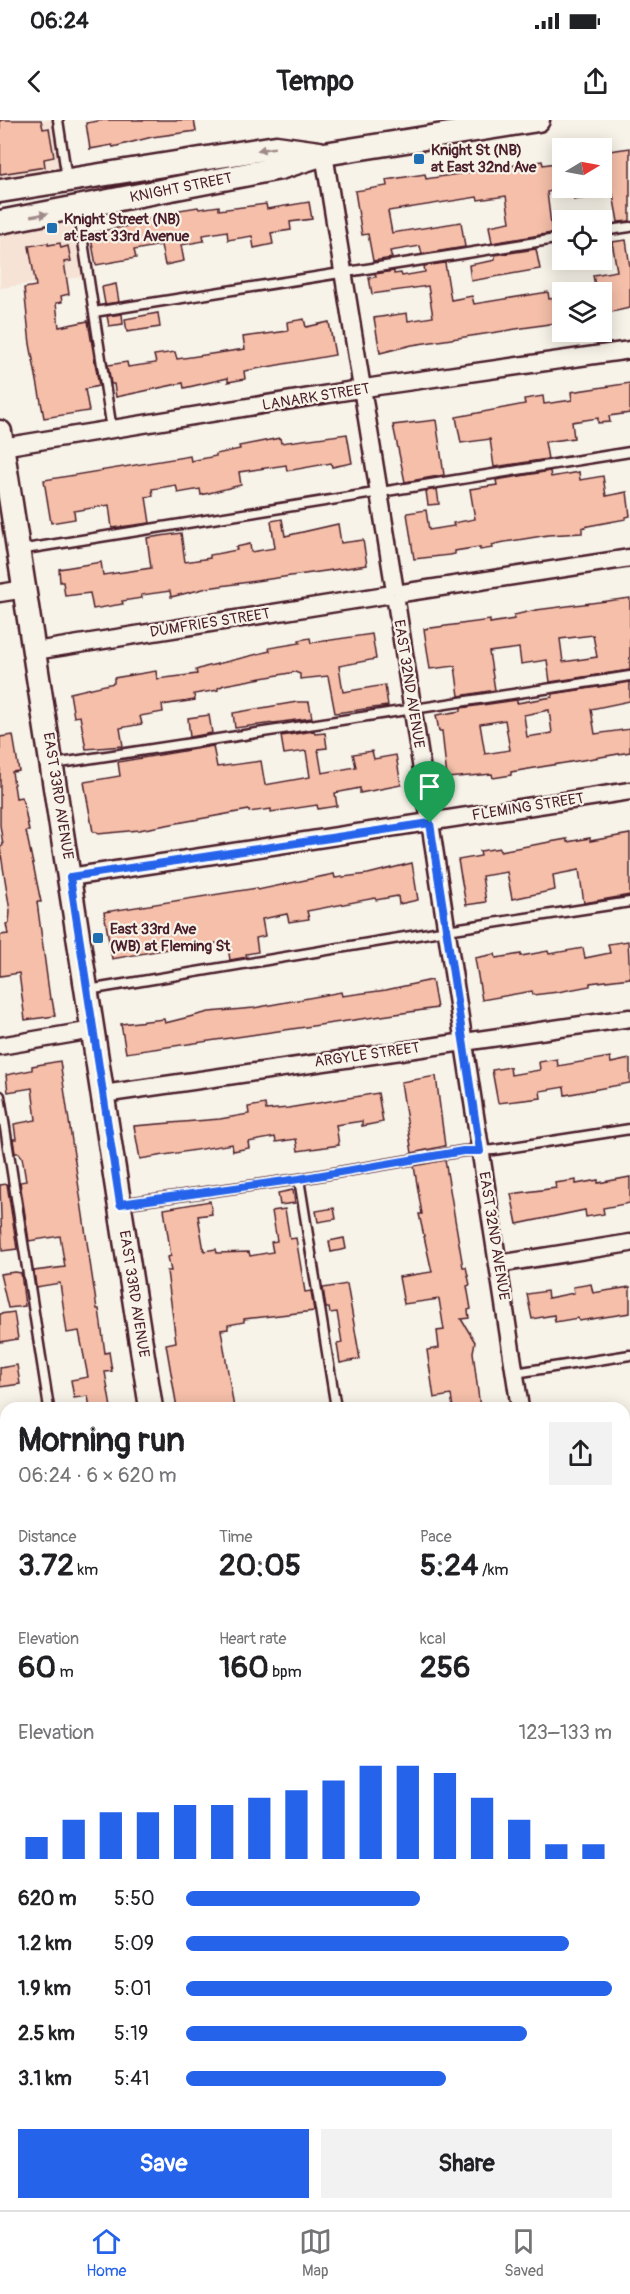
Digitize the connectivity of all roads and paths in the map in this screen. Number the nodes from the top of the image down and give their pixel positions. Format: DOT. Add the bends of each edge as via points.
graph roads {
  1 [pos="58,120"];
  2 [pos="531,120"];
  3 [pos="324,154"];
  4 [pos="68,181"];
  5 [pos="0,191"];
  6 [pos="78,209"];
  7 [pos="0,222"];
  8 [pos="630,227"];
  9 [pos="612,230"];
  10 [pos="552,240"];
  11 [pos="343,273"];
  12 [pos="94,312"];
  13 [pos="630,350"];
  14 [pos="363,389"];
  15 [pos="112,430"];
  16 [pos="1,440"];
  17 [pos="630,452"];
  18 [pos="379,490"];
  19 [pos="18,550"];
  20 [pos="630,558"];
  21 [pos="25,589"];
  22 [pos="0,593"];
  23 [pos="395,594"];
  24 [pos="34,651"];
  25 [pos="630,676"];
  26 [pos="413,710"];
  27 [pos="53,764"];
  28 [pos="630,790"];
  29 [pos="430,823"];
  30 [pos="70,877"];
  31 [pos="630,902"];
  32 [pos="447,930"];
  33 [pos="87,990"];
  34 [pos="630,1017"];
  35 [pos="93,1030"];
  36 [pos="464,1041"];
  37 [pos="0,1046"];
  38 [pos="103,1094"];
  39 [pos="0,1096"];
  40 [pos="630,1129"];
  41 [pos="480,1151"];
  42 [pos="299,1179"];
  43 [pos="120,1204"];
  44 [pos="630,1243"];
  45 [pos="498,1264"];
  46 [pos="630,1355"];
  47 [pos="515,1373"];
  48 [pos="48,1402"];
  49 [pos="150,1402"];
  50 [pos="335,1402"];
  51 [pos="519,1402"];
  1 -- 4 [label="lane"];
  2 -- 3 [label="street, KNIGHT STREET"];
  3 -- 4 [label="street, KNIGHT STREET, one-way" via="276,147"];
  3 -- 6 [label="street, KNIGHT STREET" via="280,168"];
  3 -- 11 [label="street, EAST 32ND AVENUE"];
  4 -- 5 [label="street, KNIGHT STREET"];
  7 -- 6 [label="street, KNIGHT STREET, one-way"];
  6 -- 12 [label="lane"];
  8 -- 9 [label="lane"];
  10 -- 11 [label="lane"];
  11 -- 12 [label="lane"];
  11 -- 14 [label="street, EAST 32ND AVENUE"];
  12 -- 15 [label="lane"];
  13 -- 14 [label="street, LANARK STREET"];
  14 -- 15 [label="street, LANARK STREET"];
  14 -- 18 [label="street, EAST 32ND AVENUE"];
  15 -- 16 [label="street, LANARK STREET"];
  16 -- 19 [label="street, EAST 33RD AVENUE"];
  17 -- 18 [label="lane"];
  18 -- 19 [label="lane"];
  18 -- 23 [label="street, EAST 32ND AVENUE"];
  19 -- 21 [label="street, EAST 33RD AVENUE"];
  20 -- 23 [label="street, DUMFRIES STREET"];
  21 -- 22 [label="street"];
  21 -- 24 [label="street, EAST 33RD AVENUE"];
  23 -- 24 [label="street, DUMFRIES STREET"];
  23 -- 26 [label="street, EAST 32ND AVENUE"];
  24 -- 27 [label="street, EAST 33RD AVENUE"];
  25 -- 26 [label="lane"];
  26 -- 27 [label="lane"];
  26 -- 29 [label="street, EAST 32ND AVENUE"];
  27 -- 30 [label="street, EAST 33RD AVENUE"];
  28 -- 29 [label="street, FLEMING STREET"];
  29 -- 30 [label="street, FLEMING STREET"];
  29 -- 32 [label="street, EAST 32ND AVENUE"];
  30 -- 33 [label="street, EAST 33RD AVENUE"];
  31 -- 32 [label="lane"];
  32 -- 33 [label="lane"];
  32 -- 36 [label="street, EAST 32ND AVENUE"];
  33 -- 35 [label="street, EAST 33RD AVENUE"];
  34 -- 36 [label="street, ARGYLE STREET"];
  35 -- 37 [label="street"];
  35 -- 38 [label="street, EAST 33RD AVENUE"];
  36 -- 38 [label="street, ARGYLE STREET"];
  36 -- 41 [label="street, EAST 32ND AVENUE"];
  38 -- 43 [label="street, EAST 33RD AVENUE"];
  39 -- 48 [label="lane"];
  40 -- 41 [label="lane"];
  41 -- 42 [label="lane"];
  41 -- 45 [label="street, EAST 32ND AVENUE"];
  42 -- 43 [label="lane"];
  42 -- 50 [label="lane"];
  43 -- 49 [label="street, EAST 33RD AVENUE"];
  44 -- 45 [label="street"];
  45 -- 47 [label="street, EAST 32ND AVENUE"];
  46 -- 47 [label="lane"];
  47 -- 51 [label="street, EAST 32ND AVENUE"];
}
